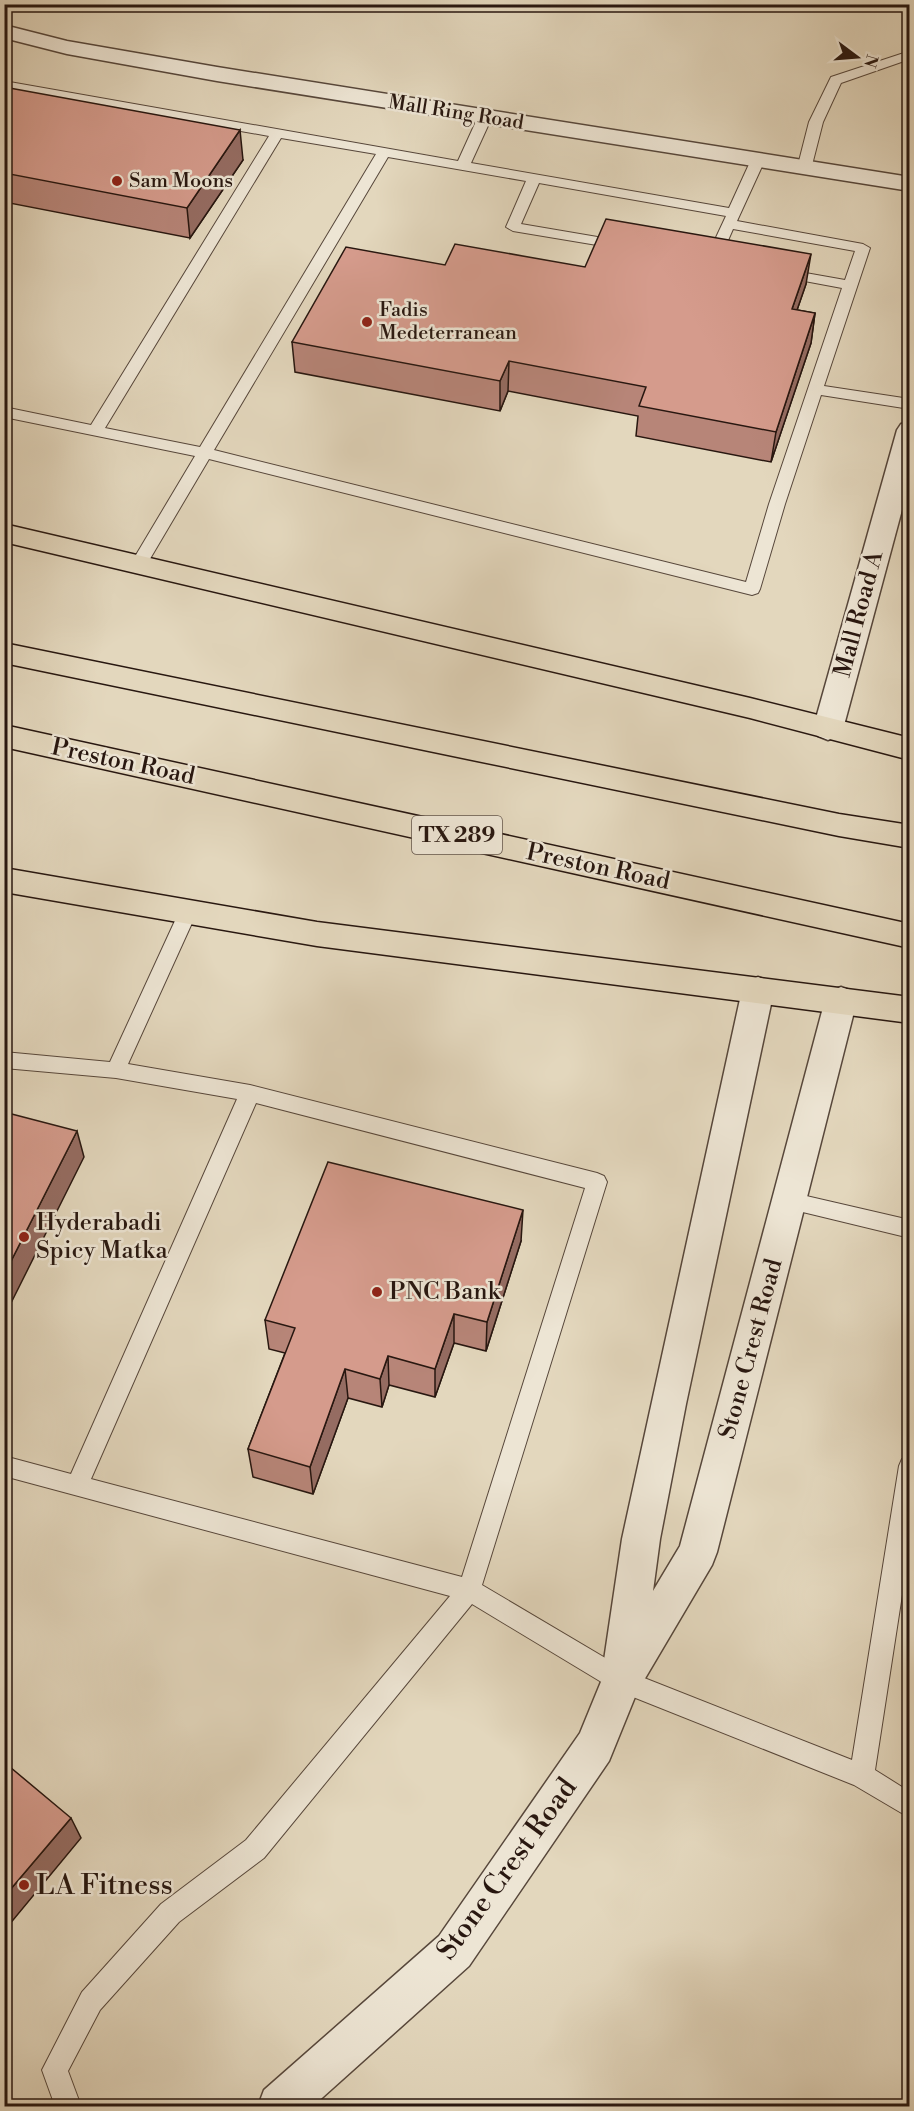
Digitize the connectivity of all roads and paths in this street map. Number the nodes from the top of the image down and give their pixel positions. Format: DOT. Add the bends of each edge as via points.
graph roads {
  1 [pos="4,31"];
  2 [pos="909,55"];
  3 [pos="4,85"];
  4 [pos="485,117"];
  5 [pos="277,133"];
  6 [pos="384,152"];
  7 [pos="758,162"];
  8 [pos="463,165"];
  9 [pos="804,169"];
  10 [pos="534,178"];
  11 [pos="909,184"];
  12 [pos="731,218"];
  13 [pos="630,247"];
  14 [pos="712,261"];
  15 [pos="770,271"];
  16 [pos="850,285"];
  17 [pos="815,389"];
  18 [pos="909,404"];
  19 [pos="4,412"];
  20 [pos="909,430"];
  21 [pos="95,431"];
  22 [pos="204,453"];
  23 [pos="4,533"];
  24 [pos="138,565"];
  25 [pos="4,653"];
  26 [pos="828,729"];
  27 [pos="4,736"];
  28 [pos="909,749"];
  29 [pos="909,837"];
  30 [pos="4,880"];
  31 [pos="188,912"];
  32 [pos="909,936"];
  33 [pos="758,990"];
  34 [pos="841,1000"];
  35 [pos="909,1010"];
  36 [pos="4,1060"];
  37 [pos="116,1070"];
  38 [pos="249,1093"];
  39 [pos="789,1201"];
  40 [pos="909,1229"];
  41 [pos="4,1466"];
  42 [pos="909,1466"];
  43 [pos="77,1485"];
  44 [pos="469,1590"];
  45 [pos="621,1681"];
  46 [pos="862,1776"];
  47 [pos="909,1806"];
  48 [pos="68,2106"];
  49 [pos="280,2106"];
  1 -- 4 [label="street, Mall Ring Road" via="134,60"];
  2 -- 9 [label="lane" via="836,80 816,122"];
  3 -- 5 [label="lane"];
  4 -- 7 [label="street, Mall Ring Road"];
  4 -- 8 [label="lane"];
  5 -- 6 [label="lane"];
  5 -- 21 [label="lane"];
  6 -- 8 [label="lane"];
  6 -- 22 [label="lane"];
  7 -- 9 [label="street, Mall Ring Road"];
  7 -- 12 [label="lane"];
  8 -- 10 [label="lane"];
  9 -- 11 [label="street, Mall Ring Road"];
  10 -- 12 [label="lane"];
  10 -- 13 [label="lane" via="513,227"];
  12 -- 14 [label="lane"];
  12 -- 16 [label="lane" via="863,248"];
  15 -- 16 [label="lane"];
  16 -- 17 [label="lane"];
  17 -- 18 [label="lane"];
  17 -- 22 [label="lane" via="752,589"];
  19 -- 21 [label="lane"];
  20 -- 26 [label="street, Mall Road A"];
  21 -- 22 [label="lane"];
  22 -- 24 [label="lane"];
  23 -- 24 [label="main road"];
  24 -- 26 [label="main road"];
  25 -- 29 [label="main road"];
  26 -- 28 [label="main road"];
  27 -- 32 [label="main road, Preston Road / TX 289"];
  30 -- 31 [label="main road"];
  31 -- 33 [label="main road" via="317,934"];
  31 -- 37 [label="lane"];
  33 -- 34 [label="main road"];
  33 -- 45 [label="street, Stone Crest Road" via="663,1426 641,1539"];
  34 -- 35 [label="main road"];
  34 -- 39 [label="street, Stone Crest Road"];
  36 -- 37 [label="lane"];
  37 -- 38 [label="lane"];
  38 -- 43 [label="lane"];
  38 -- 44 [label="lane" via="597,1182"];
  39 -- 40 [label="lane"];
  39 -- 45 [label="street, Stone Crest Road" via="698,1552"];
  41 -- 43 [label="lane"];
  42 -- 46 [label="lane"];
  43 -- 44 [label="lane"];
  44 -- 45 [label="lane"];
  44 -- 48 [label="lane" via="255,1849 170,1913 91,2001 55,2070"];
  45 -- 46 [label="lane"];
  45 -- 49 [label="street, Stone Crest Road" via="595,1747 454,1951"];
  46 -- 47 [label="lane"];
}
